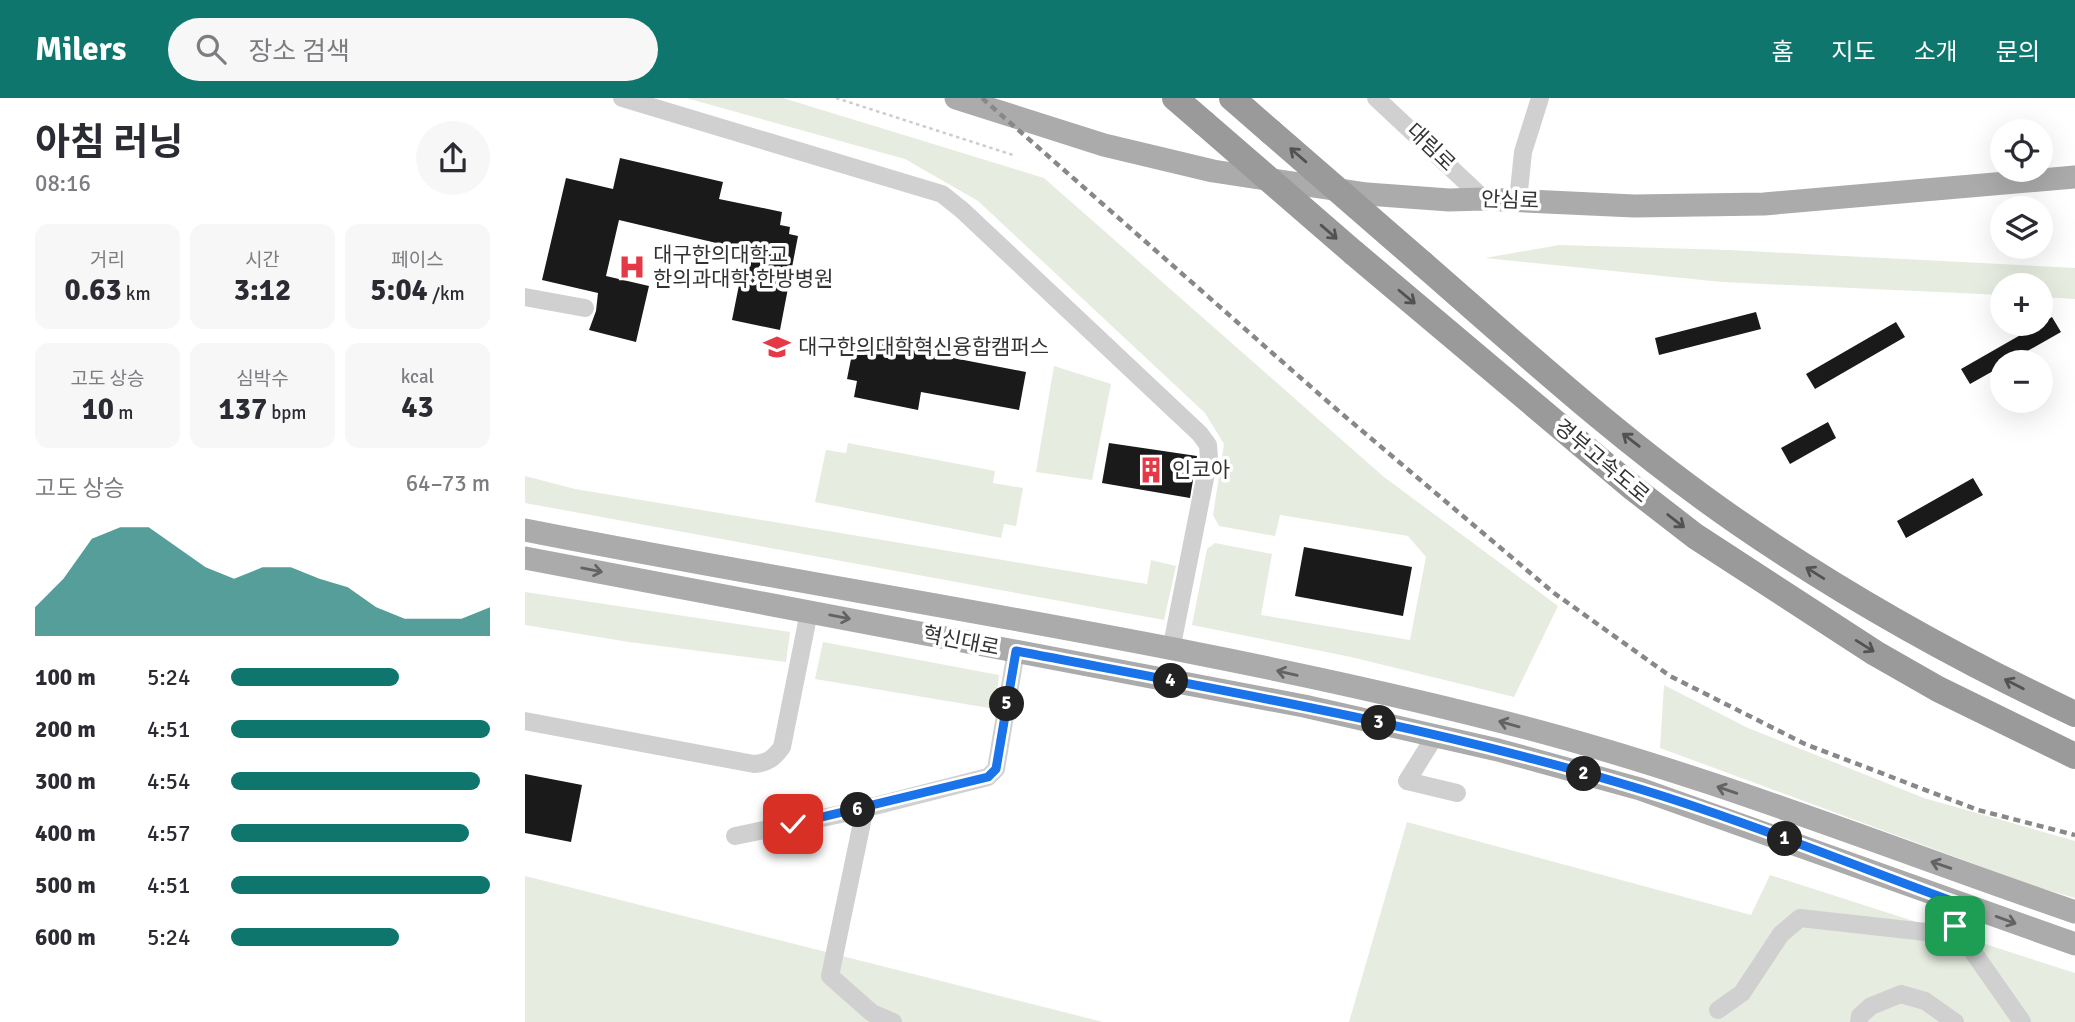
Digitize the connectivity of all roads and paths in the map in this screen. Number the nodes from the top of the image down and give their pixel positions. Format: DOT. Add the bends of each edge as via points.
graph roads {
  1 [pos="622,98"];
  2 [pos="836,98"];
  3 [pos="956,98"];
  4 [pos="1175,98"];
  5 [pos="1232,98"];
  6 [pos="1376,98"];
  7 [pos="1540,98"];
  8 [pos="1013,155"];
  9 [pos="2075,177"];
  10 [pos="1483,199"];
  11 [pos="1518,200"];
  12 [pos="525,297"];
  13 [pos="585,309"];
  14 [pos="525,530"];
  15 [pos="525,558"];
  16 [pos="809,612"];
  17 [pos="1171,650"];
  18 [pos="1016,651"];
  19 [pos="2075,714"];
  20 [pos="525,721"];
  21 [pos="1435,736"];
  22 [pos="2075,756"];
  23 [pos="1457,793"];
  24 [pos="865,808"];
  25 [pos="735,836"];
  26 [pos="1963,905"];
  27 [pos="2075,912"];
  28 [pos="1962,936"];
  29 [pos="2075,944"];
  30 [pos="1718,1010"];
  31 [pos="893,1022"];
  32 [pos="1859,1022"];
  33 [pos="1955,1022"];
  34 [pos="2022,1022"];
  1 -- 17 [label="street" via="942,194 1200,434 1208,444 1209,458"];
  2 -- 8 [label="path"];
  3 -- 10 [label="main road, 안심로" via="1104,145 1213,171 1367,194"];
  4 -- 22 [label="highway, 경부고속도로, one-way, bridge" via="1695,536 1875,653"];
  19 -- 5 [label="highway, 경부고속도로, one-way, bridge" via="1908,628 1737,521 1603,419"];
  6 -- 10 [label="street, 대림로"];
  7 -- 11 [label="street" via="1523,152"];
  9 -- 11 [label="main road, 안심로" via="1764,204 1633,206"];
  10 -- 11 [label="main road, 안심로"];
  12 -- 13 [label="street"];
  14 -- 17 [label="main road"];
  15 -- 16 [label="main road, 혁신대로, one-way"];
  16 -- 18 [label="main road, 혁신대로, one-way"];
  16 -- 20 [label="street" via="782,747 766,763"];
  27 -- 17 [label="main road, one-way" via="1637,760 1496,720"];
  18 -- 21 [label="main road, 혁신대로"];
  18 -- 24 [label="street" via="996,769 988,777"];
  21 -- 23 [label="street" via="1407,781"];
  21 -- 26 [label="main road, 혁신대로" via="1640,789"];
  24 -- 25 [label="street"];
  24 -- 31 [label="street" via="830,976 872,1013"];
  26 -- 28 [label="street" via="1955,926"];
  26 -- 29 [label="main road, 혁신대로, one-way"];
  28 -- 30 [label="street" via="1800,918 1781,934 1742,993"];
  28 -- 34 [label="street"];
  32 -- 33 [label="street" via="1871,1006 1901,994 1925,1001"];
}
